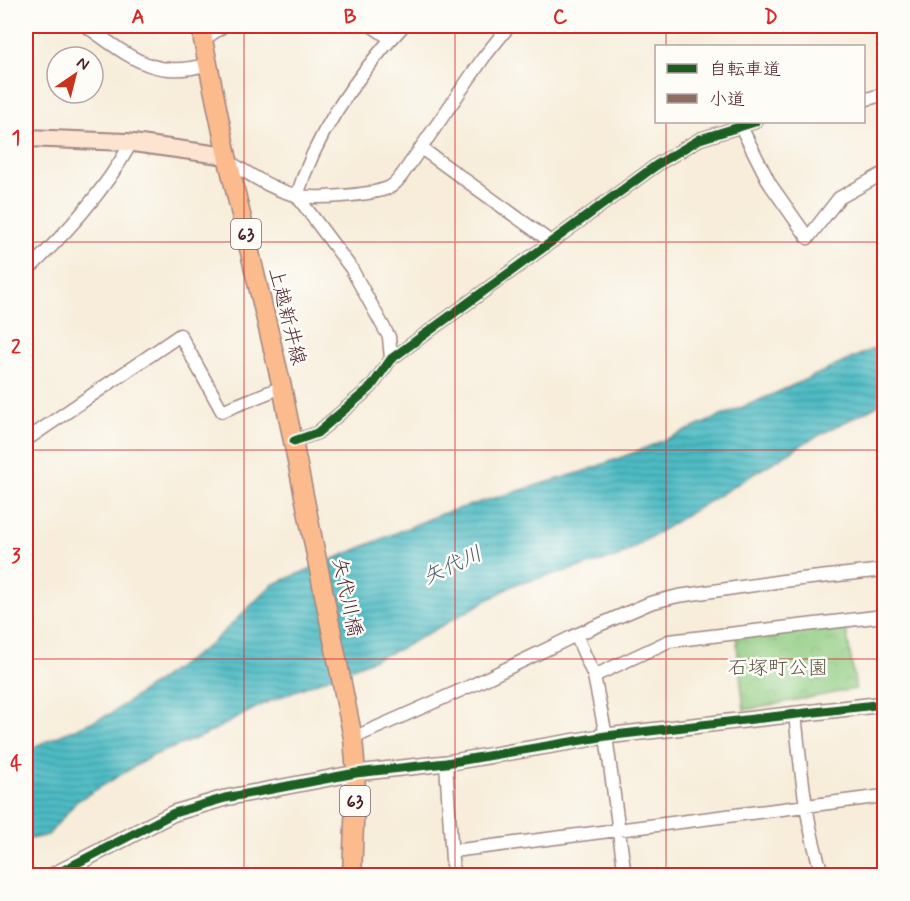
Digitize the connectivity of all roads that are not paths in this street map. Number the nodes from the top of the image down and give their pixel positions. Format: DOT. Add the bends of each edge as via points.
graph roads {
  1 [pos="86,26"];
  2 [pos="223,26"];
  3 [pos="372,26"];
  4 [pos="403,26"];
  5 [pos="509,26"];
  6 [pos="202,33"];
  7 [pos="390,39"];
  8 [pos="208,64"];
  9 [pos="885,94"];
  10 [pos="865,100"];
  11 [pos="750,123"];
  12 [pos="740,125"];
  13 [pos="26,138"];
  14 [pos="131,143"];
  15 [pos="421,148"];
  16 [pos="228,159"];
  17 [pos="885,173"];
  18 [pos="297,196"];
  19 [pos="550,242"];
  20 [pos="26,272"];
  21 [pos="391,359"];
  22 [pos="282,387"];
  23 [pos="26,440"];
  24 [pos="294,441"];
  25 [pos="300,477"];
  26 [pos="885,570"];
  27 [pos="885,616"];
  28 [pos="576,635"];
  29 [pos="594,676"];
  30 [pos="885,704"];
  31 [pos="795,714"];
  32 [pos="352,733"];
  33 [pos="606,736"];
  34 [pos="446,763"];
  35 [pos="356,773"];
  36 [pos="885,796"];
  37 [pos="805,807"];
  38 [pos="619,830"];
  39 [pos="453,851"];
  40 [pos="52,876"];
  41 [pos="352,876"];
  42 [pos="453,876"];
  43 [pos="625,876"];
  44 [pos="823,876"];
  1 -- 8 [label="street" via="150,67 187,71"];
  2 -- 6 [label="street"];
  3 -- 7 [label="street"];
  4 -- 7 [label="street"];
  5 -- 15 [label="street"];
  6 -- 8 [label="main road, 上越新井線 / 63"];
  7 -- 18 [label="street" via="343,101 305,170"];
  8 -- 16 [label="main road, 上越新井線 / 63"];
  9 -- 10 [label="street"];
  11 -- 12 [label="street"];
  12 -- 17 [label="street" via="770,184 808,238 839,198"];
  12 -- 19 [label="street" via="700,139 658,164"];
  13 -- 14 [label="main road"];
  14 -- 16 [label="main road"];
  14 -- 20 [label="street" via="105,183"];
  15 -- 18 [label="street" via="391,187 322,197"];
  15 -- 19 [label="street"];
  16 -- 18 [label="street" via="276,189"];
  16 -- 22 [label="main road, 上越新井線 / 63"];
  18 -- 21 [label="street" via="351,268 389,337"];
  19 -- 21 [label="street"];
  21 -- 24 [label="street" via="371,387 317,433"];
  22 -- 23 [label="street" via="222,411 180,335"];
  22 -- 24 [label="main road, 上越新井線 / 63"];
  24 -- 25 [label="main road, 上越新井線 / 63"];
  25 -- 32 [label="main road, 矢代川橋 / 63"];
  26 -- 28 [label="street" via="678,596 650,603"];
  27 -- 29 [label="street" via="669,640"];
  28 -- 29 [label="street"];
  28 -- 32 [label="street" via="475,684"];
  29 -- 33 [label="street"];
  30 -- 31 [label="street"];
  31 -- 33 [label="street"];
  31 -- 37 [label="street"];
  32 -- 35 [label="main road, 63"];
  33 -- 34 [label="street"];
  33 -- 38 [label="street"];
  34 -- 35 [label="street"];
  34 -- 39 [label="street"];
  35 -- 40 [label="street" via="225,798 174,813"];
  35 -- 41 [label="main road, 63"];
  36 -- 37 [label="street"];
  37 -- 38 [label="street"];
  37 -- 44 [label="street"];
  38 -- 39 [label="street"];
  38 -- 43 [label="street"];
  39 -- 42 [label="street"];
}
